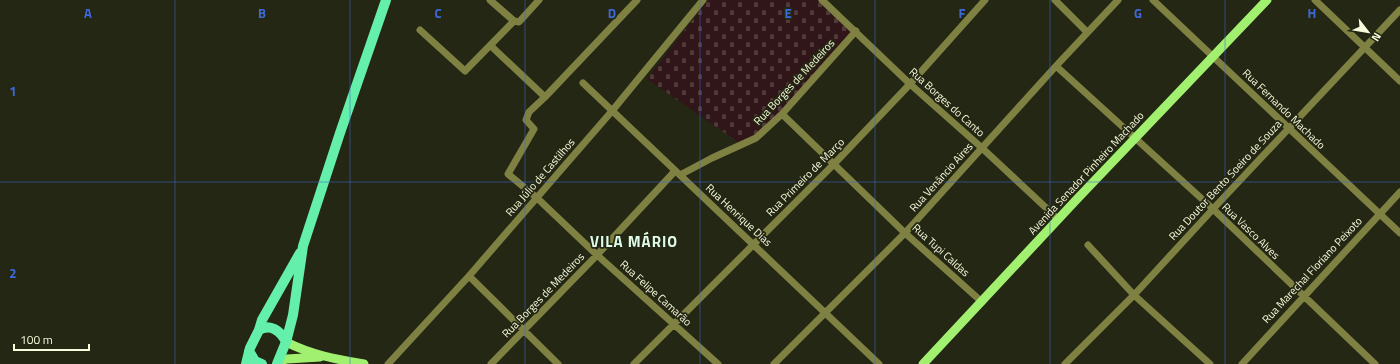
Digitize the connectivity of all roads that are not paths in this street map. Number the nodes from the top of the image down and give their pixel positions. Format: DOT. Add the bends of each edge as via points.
graph roads {
  1 [pos="386,0"];
  2 [pos="490,0"];
  3 [pos="539,0"];
  4 [pos="637,0"];
  5 [pos="703,0"];
  6 [pos="985,0"];
  7 [pos="1055,0"];
  8 [pos="1118,0"];
  9 [pos="1153,0"];
  10 [pos="1267,0"];
  11 [pos="1315,0"];
  12 [pos="827,2"];
  13 [pos="1400,10"];
  14 [pos="514,22"];
  15 [pos="420,30"];
  16 [pos="856,31"];
  17 [pos="1087,32"];
  18 [pos="491,46"];
  19 [pos="1364,48"];
  20 [pos="1214,57"];
  21 [pos="1056,66"];
  22 [pos="1400,81"];
  23 [pos="583,83"];
  24 [pos="910,84"];
  25 [pos="545,97"];
  26 [pos="612,111"];
  27 [pos="782,114"];
  28 [pos="1288,129"];
  29 [pos="1135,139"];
  30 [pos="982,148"];
  31 [pos="833,165"];
  32 [pos="678,173"];
  33 [pos="1400,192"];
  34 [pos="536,197"];
  35 [pos="1213,209"];
  36 [pos="1380,214"];
  37 [pos="1058,219"];
  38 [pos="905,233"];
  39 [pos="1400,233"];
  40 [pos="753,244"];
  41 [pos="1088,245"];
  42 [pos="304,246"];
  43 [pos="597,255"];
  44 [pos="469,276"];
  45 [pos="1134,295"];
  46 [pos="1303,296"];
  47 [pos="982,302"];
  48 [pos="826,313"];
  49 [pos="674,323"];
  50 [pos="259,330"];
  51 [pos="524,330"];
  52 [pos="286,342"];
  53 [pos="249,351"];
  54 [pos="324,357"];
  55 [pos="276,363"];
  56 [pos="246,364"];
  57 [pos="262,364"];
  58 [pos="364,364"];
  59 [pos="388,364"];
  60 [pos="491,364"];
  61 [pos="558,364"];
  62 [pos="634,364"];
  63 [pos="718,364"];
  64 [pos="774,364"];
  65 [pos="879,364"];
  66 [pos="923,364"];
  67 [pos="1065,364"];
  68 [pos="1210,364"];
  69 [pos="1242,364"];
  70 [pos="1376,364"];
  1 -- 42 [label="highway"];
  2 -- 14 [label="street"];
  3 -- 14 [label="street" via="519,22"];
  4 -- 25 [label="street"];
  5 -- 26 [label="street, Rua Júlio de Castilhos"];
  6 -- 24 [label="street, Rua Primeiro de Março"];
  7 -- 17 [label="street"];
  8 -- 17 [label="street, Rua Venâncio Aires"];
  9 -- 20 [label="street, Rua Fernando Machado"];
  10 -- 20 [label="main road, Avenida Senador Pinheiro Machado"];
  11 -- 19 [label="street"];
  12 -- 16 [label="street, Rua Borges do Canto"];
  13 -- 19 [label="street, Rua Doutor Bento Soeiro de Souza"];
  14 -- 18 [label="street"];
  15 -- 18 [label="street" via="465,71"];
  16 -- 24 [label="street, Rua Borges do Canto"];
  16 -- 27 [label="street, Rua Borges de Medeiros"];
  17 -- 21 [label="street, Rua Venâncio Aires"];
  18 -- 25 [label="street"];
  19 -- 22 [label="street"];
  19 -- 28 [label="street, Rua Doutor Bento Soeiro de Souza"];
  20 -- 28 [label="street, Rua Fernando Machado"];
  20 -- 29 [label="main road, Avenida Senador Pinheiro Machado"];
  21 -- 29 [label="street, Rua Vasco Alves"];
  21 -- 30 [label="street, Rua Venâncio Aires"];
  23 -- 26 [label="street, Rua Henrique Dias"];
  24 -- 30 [label="street, Rua Borges do Canto"];
  24 -- 31 [label="street, Rua Primeiro de Março"];
  25 -- 34 [label="street, Rua Felipe Camarão" via="529,112 526,120 534,129 508,174"];
  26 -- 32 [label="street, Rua Henrique Dias"];
  26 -- 34 [label="street, Rua Júlio de Castilhos"];
  27 -- 31 [label="street, Rua Tupi Caldas"];
  27 -- 32 [label="street, Rua Borges de Medeiros" via="756,138"];
  28 -- 35 [label="street, Rua Doutor Bento Soeiro de Souza"];
  28 -- 36 [label="street, Rua Fernando Machado"];
  29 -- 35 [label="street, Rua Vasco Alves"];
  29 -- 37 [label="main road, Avenida Senador Pinheiro Machado"];
  30 -- 37 [label="street, Rua Borges do Canto"];
  30 -- 38 [label="street, Rua Venâncio Aires"];
  31 -- 38 [label="street, Rua Tupi Caldas"];
  31 -- 40 [label="street, Rua Primeiro de Março"];
  32 -- 40 [label="street, Rua Henrique Dias"];
  32 -- 43 [label="street, Rua Borges de Medeiros"];
  33 -- 36 [label="street, Rua Marechal Floriano Peixoto"];
  34 -- 43 [label="street, Rua Felipe Camarão"];
  34 -- 44 [label="street, Rua Júlio de Castilhos"];
  35 -- 45 [label="street, Rua Doutor Bento Soeiro de Souza"];
  35 -- 46 [label="street, Rua Vasco Alves"];
  36 -- 39 [label="street, Rua Fernando Machado"];
  36 -- 46 [label="street, Rua Marechal Floriano Peixoto"];
  37 -- 47 [label="main road, Avenida Senador Pinheiro Machado"];
  38 -- 47 [label="street, Rua Tupi Caldas"];
  38 -- 48 [label="street, Rua Venâncio Aires"];
  40 -- 48 [label="street, Rua Henrique Dias"];
  40 -- 49 [label="street, Rua Primeiro de Março"];
  41 -- 45 [label="street"];
  42 -- 50 [label="highway" via="262,320"];
  42 -- 52 [label="highway"];
  43 -- 49 [label="street, Rua Felipe Camarão"];
  43 -- 51 [label="street, Rua Borges de Medeiros"];
  44 -- 51 [label="street"];
  44 -- 59 [label="street, Rua Júlio de Castilhos"];
  45 -- 67 [label="street, Rua Doutor Bento Soeiro de Souza"];
  45 -- 68 [label="street"];
  46 -- 69 [label="street, Rua Marechal Floriano Peixoto"];
  46 -- 70 [label="street, Rua Vasco Alves"];
  47 -- 66 [label="main road, Avenida Senador Pinheiro Machado"];
  48 -- 64 [label="street, Rua Venâncio Aires"];
  48 -- 65 [label="street, Rua Henrique Dias"];
  49 -- 62 [label="street, Rua Primeiro de Março"];
  49 -- 63 [label="street, Rua Felipe Camarão"];
  50 -- 52 [label="highway" via="274,329"];
  50 -- 53 [label="highway"];
  51 -- 60 [label="street, Rua Borges de Medeiros"];
  51 -- 61 [label="street"];
  52 -- 54 [label="main road"];
  52 -- 55 [label="highway"];
  53 -- 56 [label="highway"];
  53 -- 57 [label="highway" via="256,361"];
  54 -- 55 [label="main road" via="287,359"];
  54 -- 58 [label="main road"];
}
